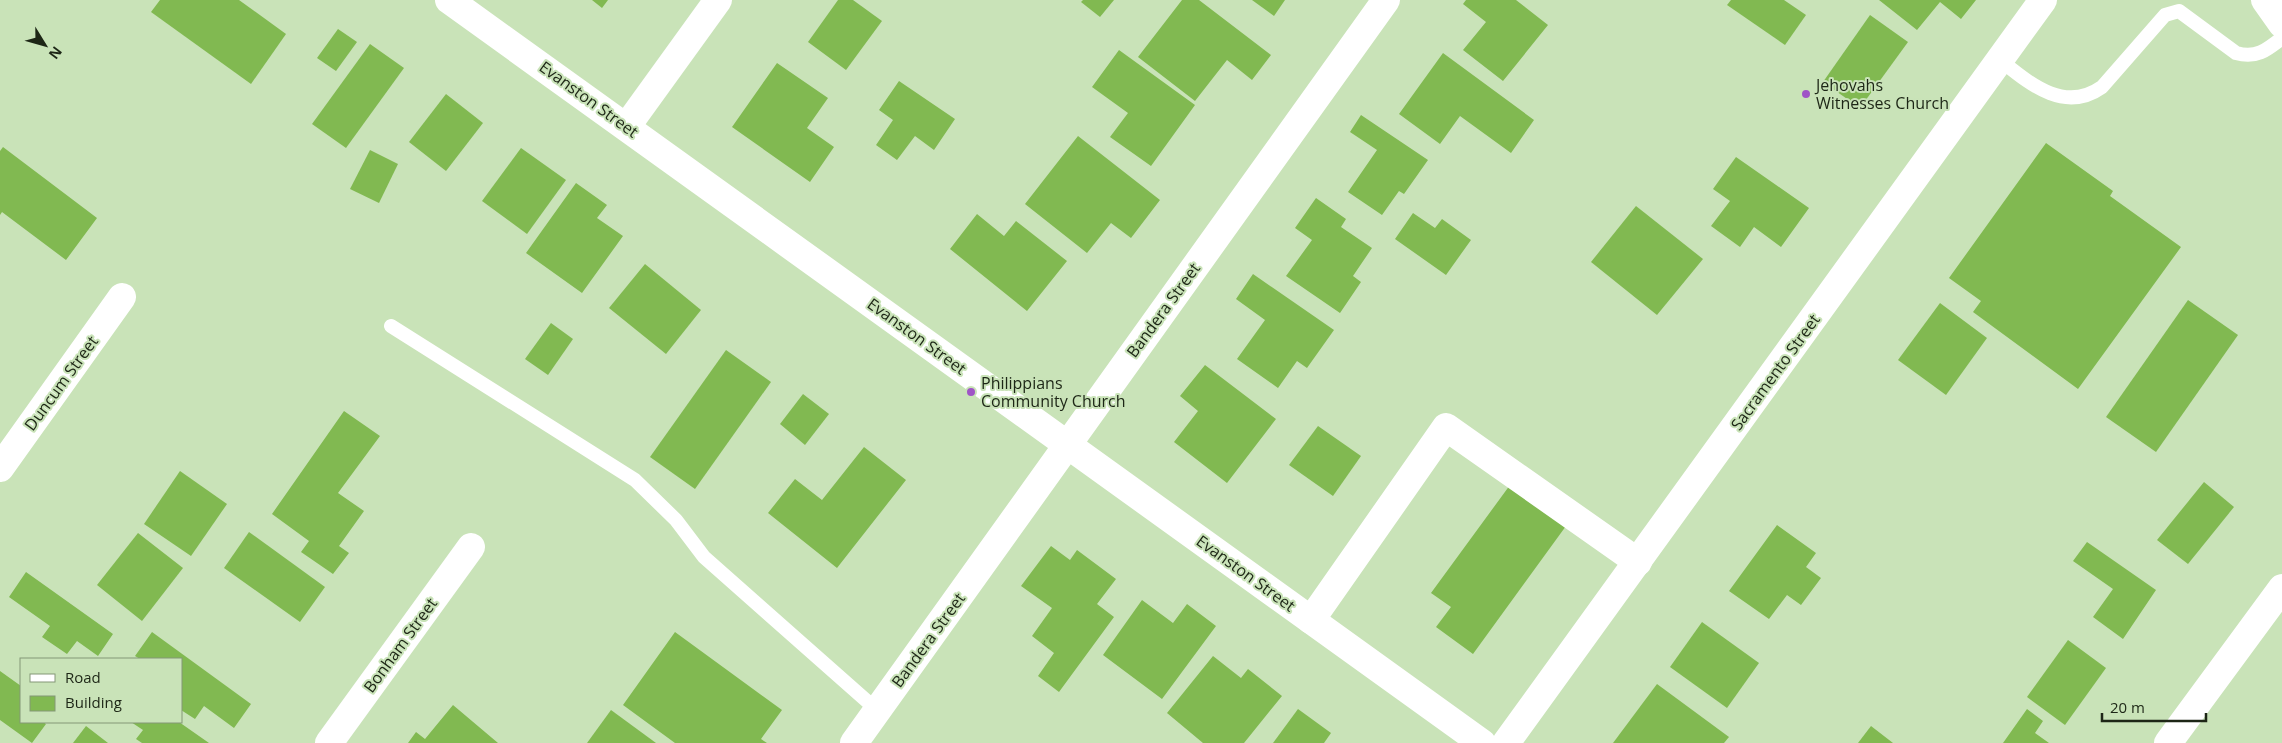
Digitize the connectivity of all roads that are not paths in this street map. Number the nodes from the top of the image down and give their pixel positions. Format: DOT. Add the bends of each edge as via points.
graph roads {
  1 [pos="449,0"];
  2 [pos="718,0"];
  3 [pos="1386,0"];
  4 [pos="2043,0"];
  5 [pos="2264,0"];
  6 [pos="2282,24"];
  7 [pos="2282,38"];
  8 [pos="2000,60"];
  9 [pos="627,126"];
  10 [pos="122,297"];
  11 [pos="391,326"];
  12 [pos="1068,444"];
  13 [pos="0,468"];
  14 [pos="471,547"];
  15 [pos="1638,562"];
  16 [pos="2282,588"];
  17 [pos="1311,620"];
  18 [pos="877,710"];
  19 [pos="329,743"];
  20 [pos="854,743"];
  21 [pos="1482,743"];
  22 [pos="1506,743"];
  23 [pos="2168,743"];
  1 -- 9 [label="street, Evanston Street"];
  2 -- 9 [label="street"];
  3 -- 12 [label="street, Bandera Street"];
  4 -- 8 [label="street, Sacramento Street"];
  5 -- 6 [label="street"];
  7 -- 8 [label="lane" via="2266,51 2245,56 2179,11 2172,11 2102,87 2084,96 2052,94 2036,88"];
  8 -- 15 [label="street, Sacramento Street"];
  9 -- 12 [label="street, Evanston Street"];
  10 -- 13 [label="street, Duncum Street"];
  11 -- 18 [label="lane" via="634,480 676,520 704,557"];
  12 -- 17 [label="street, Evanston Street"];
  12 -- 18 [label="street, Bandera Street"];
  14 -- 19 [label="street, Bonham Street"];
  15 -- 17 [label="street" via="1446,427"];
  15 -- 22 [label="street, Sacramento Street"];
  16 -- 23 [label="street"];
  17 -- 21 [label="street, Evanston Street"];
  18 -- 20 [label="street, Bandera Street"];
}
